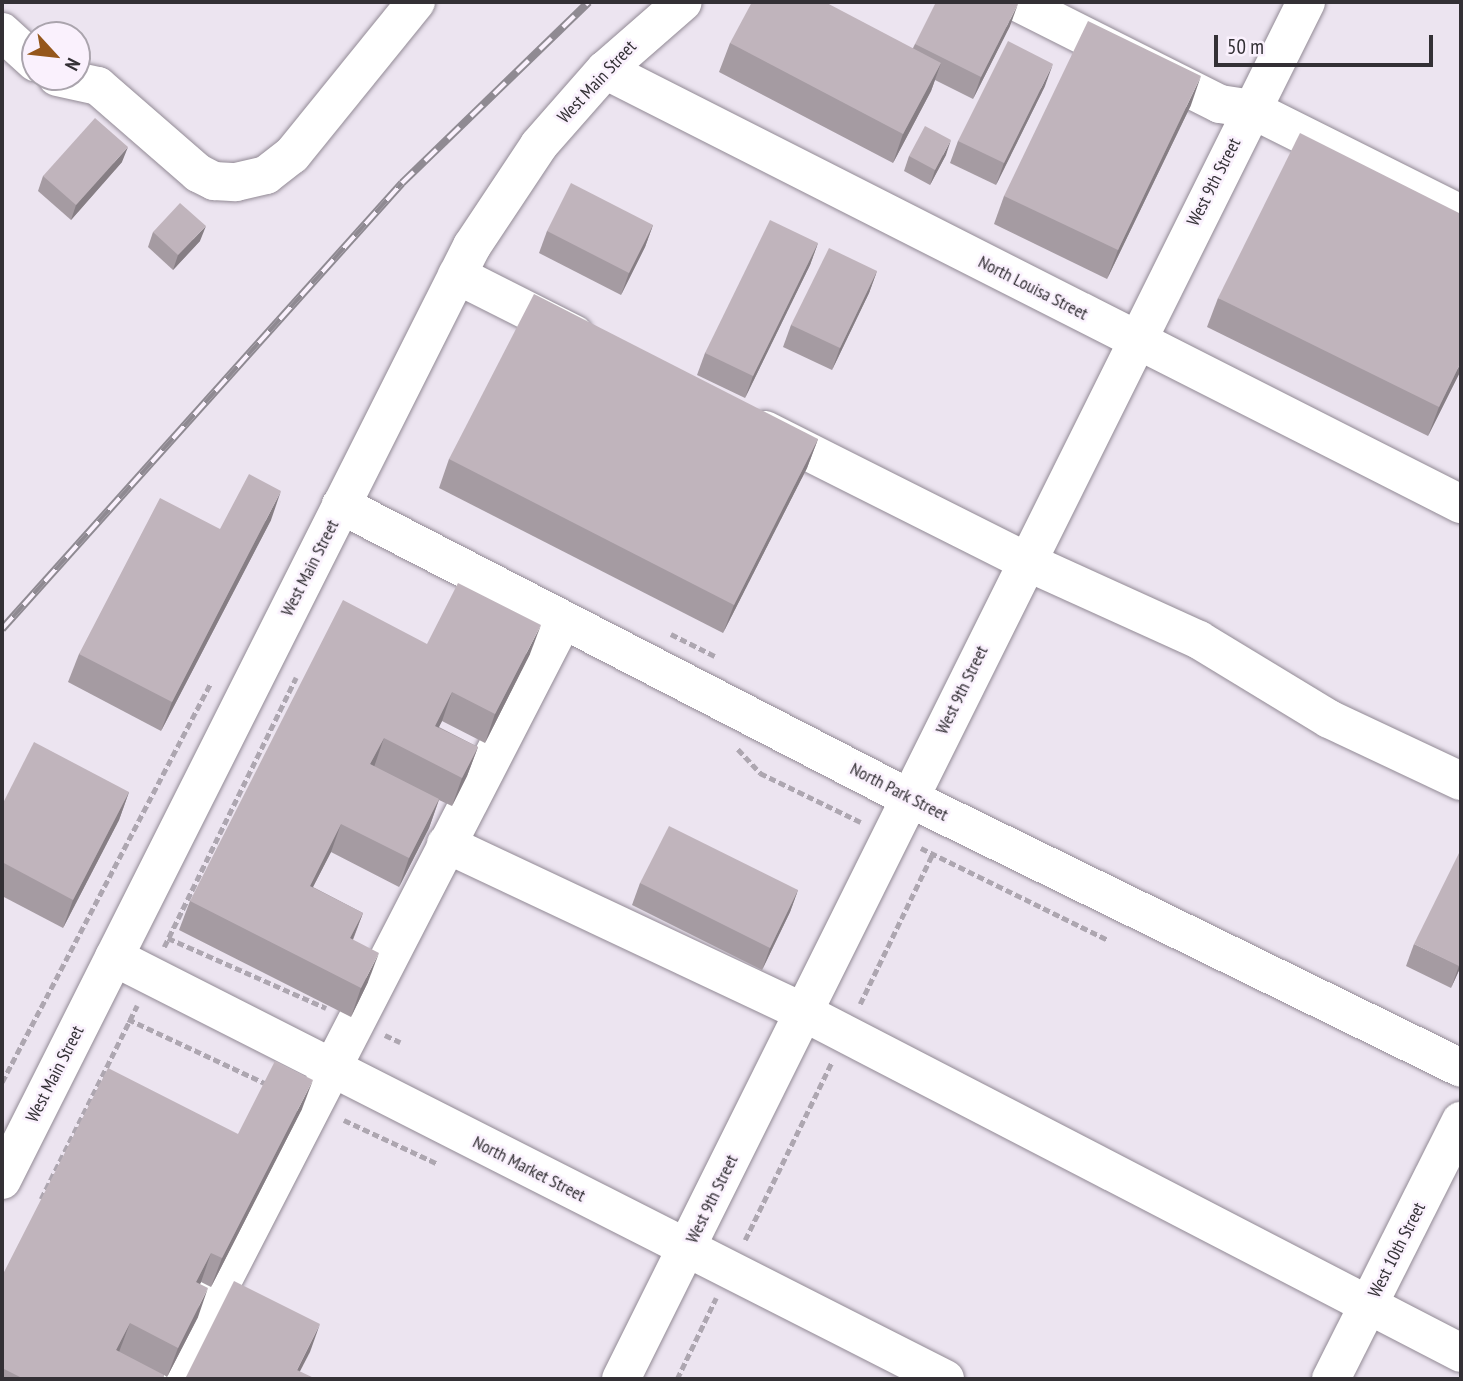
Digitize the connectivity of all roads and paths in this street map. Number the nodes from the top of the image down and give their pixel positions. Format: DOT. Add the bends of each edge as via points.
graph roads {
  1 [pos="416,2"];
  2 [pos="683,2"];
  3 [pos="1017,2"];
  4 [pos="1306,2"];
  5 [pos="2,32"];
  6 [pos="21,49"];
  7 [pos="606,70"];
  8 [pos="91,84"];
  9 [pos="1251,109"];
  10 [pos="1461,214"];
  11 [pos="457,275"];
  12 [pos="1134,340"];
  13 [pos="609,351"];
  14 [pos="731,413"];
  15 [pos="1461,504"];
  16 [pos="341,505"];
  17 [pos="1025,561"];
  18 [pos="563,620"];
  19 [pos="297,676"];
  20 [pos="1461,781"];
  21 [pos="909,798"];
  22 [pos="446,844"];
  23 [pos="933,853"];
  24 [pos="93,902"];
  25 [pos="132,921"];
  26 [pos="168,938"];
  27 [pos="114,957"];
  28 [pos="152,976"];
  29 [pos="54,983"];
  30 [pos="92,1001"];
  31 [pos="803,1012"];
  32 [pos="130,1020"];
  33 [pos="356,1021"];
  34 [pos="845,1034"];
  35 [pos="400,1042"];
  36 [pos="332,1068"];
  37 [pos="1461,1068"];
  38 [pos="313,1105"];
  39 [pos="1461,1121"];
  40 [pos="438,1164"];
  41 [pos="2,1180"];
  42 [pos="38,1204"];
  43 [pos="687,1249"];
  44 [pos="730,1270"];
  45 [pos="1369,1306"];
  46 [pos="1461,1353"];
  47 [pos="922,1374"];
  48 [pos="172,1379"];
  49 [pos="621,1379"];
  50 [pos="677,1379"];
  51 [pos="1331,1379"];
  1 -- 8 [label="street" via="292,155 266,175 236,182 214,181 198,173"];
  2 -- 7 [label="street, West Main Street"];
  3 -- 9 [label="street" via="1220,104"];
  4 -- 9 [label="street, West 9th Street"];
  5 -- 6 [label="street"];
  7 -- 11 [label="street, West Main Street" via="539,145"];
  7 -- 12 [label="street, North Louisa Street"];
  9 -- 10 [label="street"];
  9 -- 12 [label="street, West 9th Street"];
  11 -- 13 [label="street"];
  11 -- 16 [label="street, West Main Street"];
  12 -- 15 [label="street, North Louisa Street"];
  12 -- 17 [label="street, West 9th Street"];
  14 -- 17 [label="street"];
  16 -- 18 [label="street, North Park Street"];
  16 -- 25 [label="street, West Main Street"];
  17 -- 20 [label="street" via="1199,640 1329,719"];
  17 -- 21 [label="street, West 9th Street"];
  18 -- 21 [label="street, North Park Street"];
  18 -- 22 [label="street"];
  19 -- 26 [label="path"];
  21 -- 31 [label="street, West 9th Street"];
  21 -- 37 [label="street, North Park Street"];
  22 -- 31 [label="street"];
  22 -- 33 [label="street"];
  23 -- 34 [label="path"];
  24 -- 25 [label="path"];
  25 -- 26 [label="path"];
  25 -- 27 [label="street, West Main Street"];
  26 -- 28 [label="path"];
  26 -- 33 [label="path"];
  27 -- 28 [label="street, North Market Street"];
  27 -- 30 [label="street, West Main Street"];
  28 -- 32 [label="path"];
  28 -- 36 [label="street, North Market Street"];
  29 -- 30 [label="path"];
  30 -- 32 [label="path"];
  30 -- 41 [label="street, West Main Street"];
  31 -- 34 [label="street"];
  31 -- 43 [label="street, West 9th Street"];
  32 -- 38 [label="path"];
  32 -- 42 [label="path"];
  33 -- 35 [label="path"];
  33 -- 36 [label="street"];
  34 -- 44 [label="path"];
  34 -- 45 [label="street"];
  36 -- 38 [label="street"];
  36 -- 43 [label="street, North Market Street"];
  38 -- 40 [label="path"];
  38 -- 48 [label="street"];
  39 -- 45 [label="street, West 10th Street"];
  43 -- 44 [label="street, North Market Street"];
  43 -- 49 [label="street, West 9th Street"];
  44 -- 47 [label="street, North Market Street"];
  44 -- 50 [label="path"];
  45 -- 46 [label="street"];
  45 -- 51 [label="street, West 10th Street"];
}
